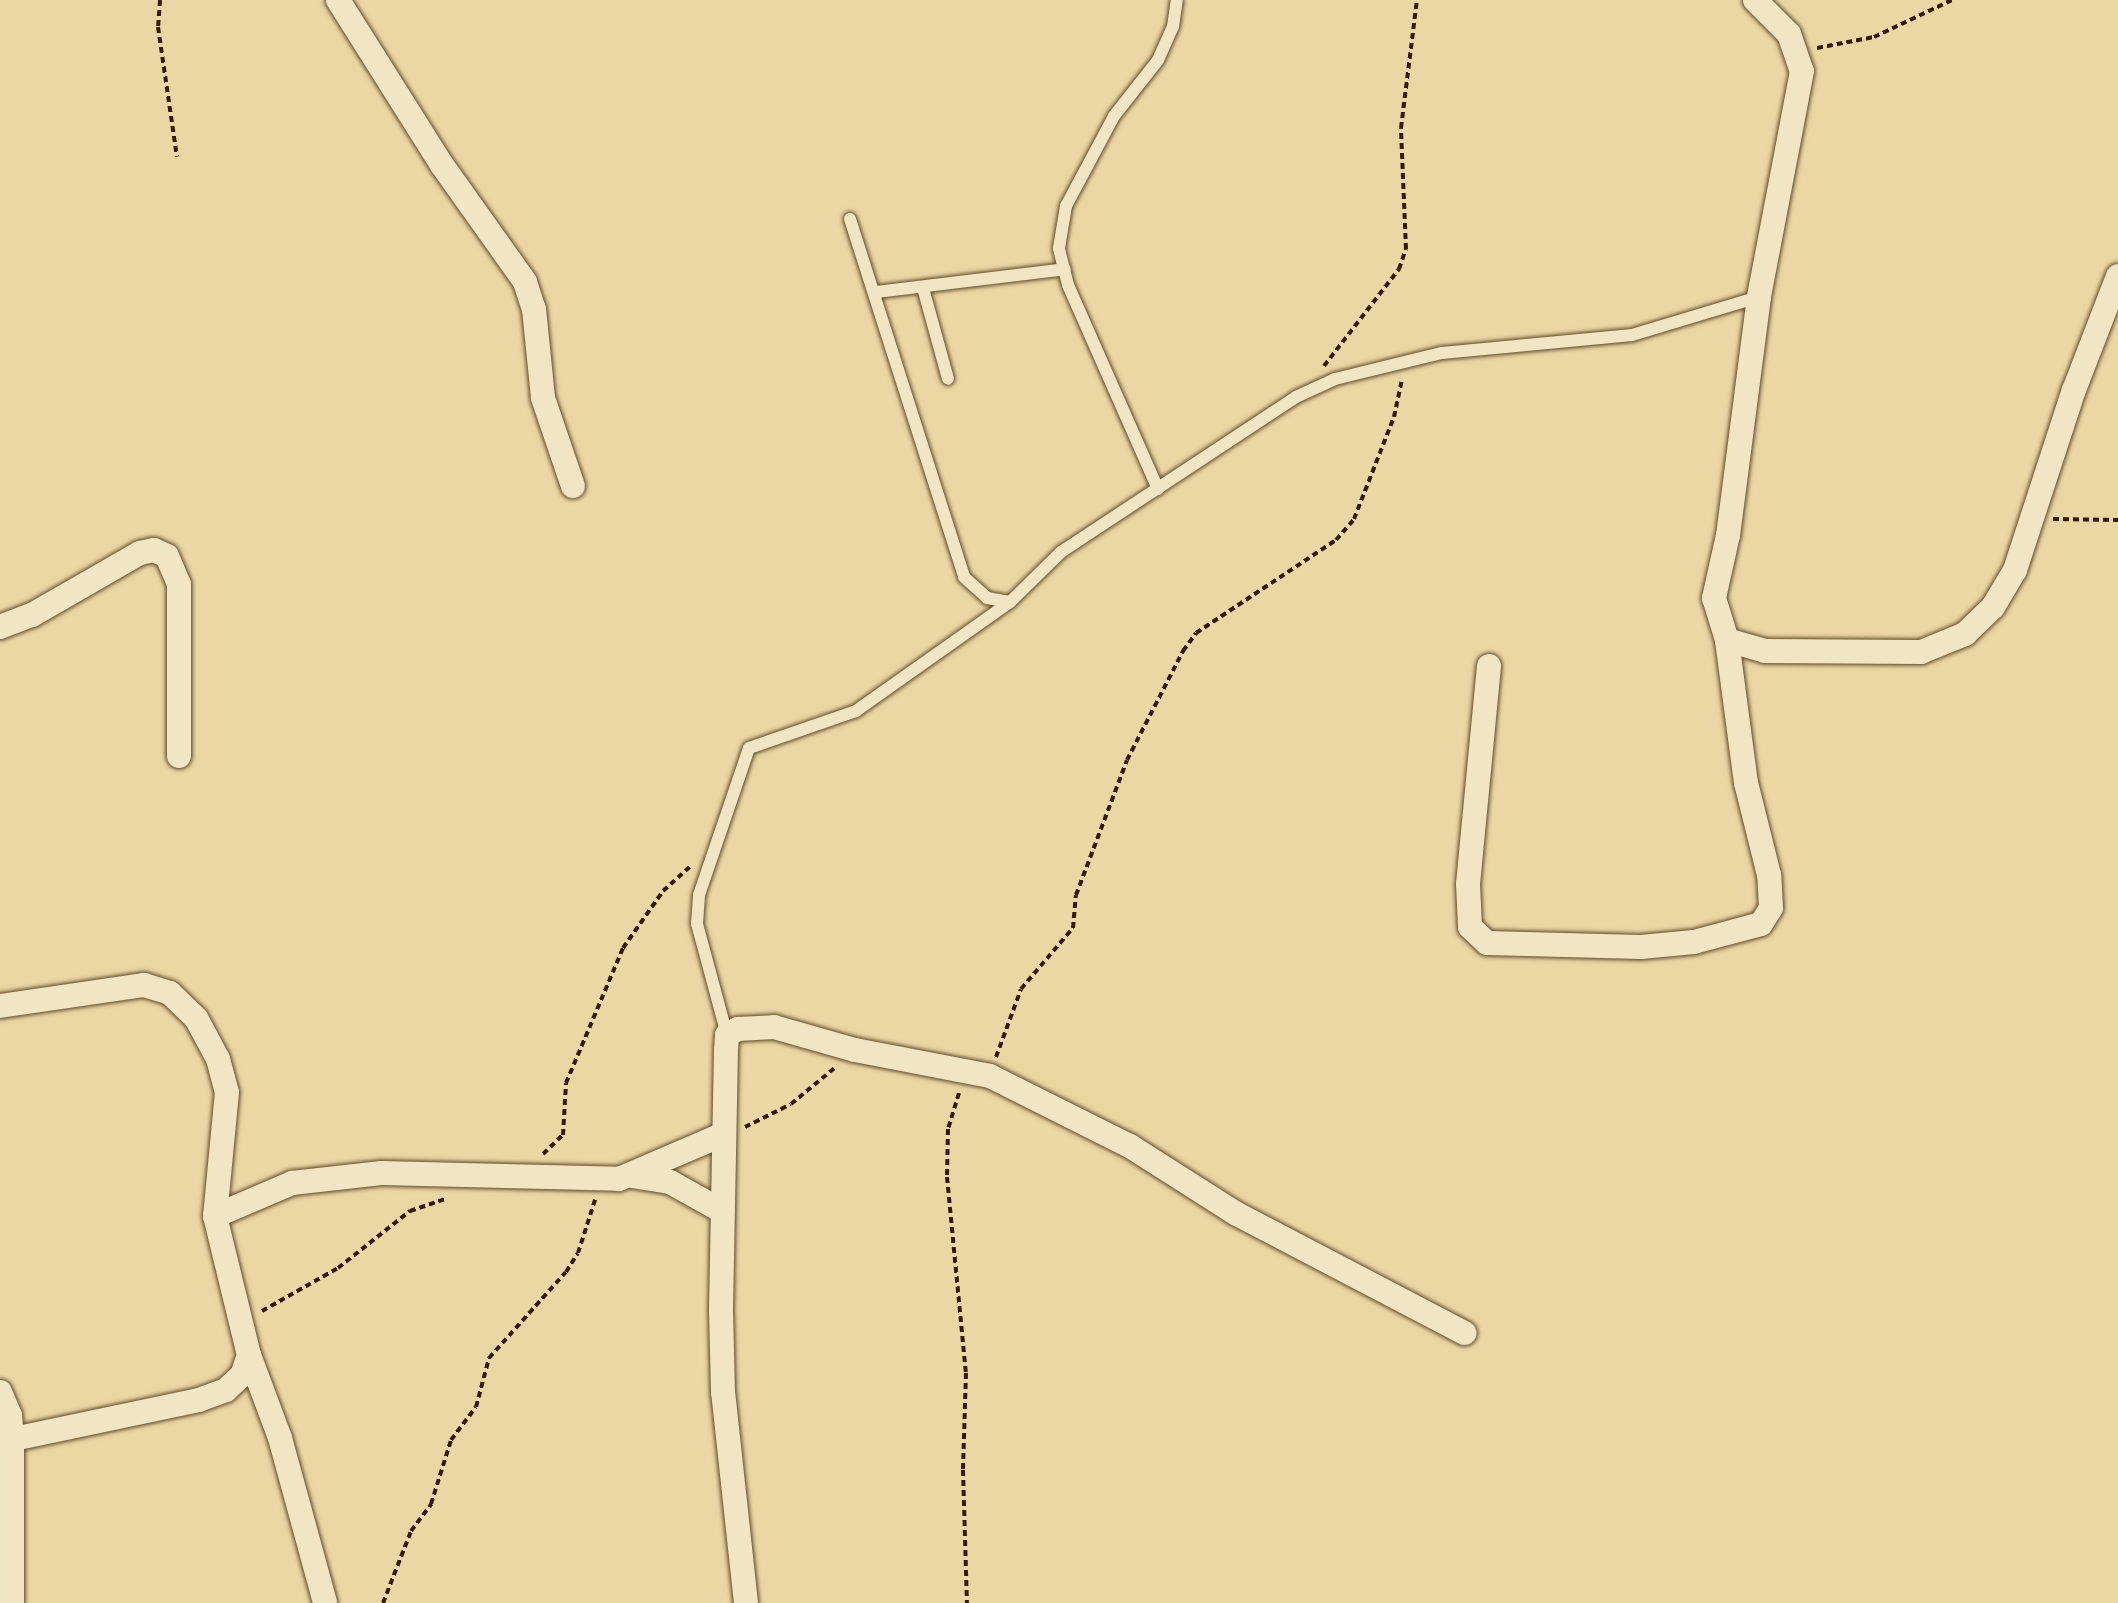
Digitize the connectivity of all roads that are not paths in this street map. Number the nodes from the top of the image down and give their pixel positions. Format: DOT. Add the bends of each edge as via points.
graph roads {
  1 [pos="338,0"];
  2 [pos="1177,0"];
  3 [pos="1755,0"];
  4 [pos="850,219"];
  5 [pos="1065,269"];
  6 [pos="2118,276"];
  7 [pos="923,288"];
  8 [pos="876,292"];
  9 [pos="1759,297"];
  10 [pos="948,379"];
  11 [pos="573,486"];
  12 [pos="1158,489"];
  13 [pos="1010,602"];
  14 [pos="0,627"];
  15 [pos="1727,640"];
  16 [pos="1489,666"];
  17 [pos="179,756"];
  18 [pos="0,1006"];
  19 [pos="727,1035"];
  20 [pos="724,1134"];
  21 [pos="626,1178"];
  22 [pos="722,1211"];
  23 [pos="215,1216"];
  24 [pos="1465,1333"];
  25 [pos="249,1355"];
  26 [pos="0,1392"];
  27 [pos="6,1441"];
  28 [pos="12,1603"];
  29 [pos="325,1603"];
  30 [pos="746,1603"];
  1 -- 11 [label="street" via="442,165 525,282 534,309 543,398"];
  2 -- 5 [label="lane" via="1173,27 1158,60 1114,116 1066,206 1059,248"];
  3 -- 9 [label="street" via="1799,51 1800,90"];
  4 -- 8 [label="lane"];
  5 -- 7 [label="lane"];
  5 -- 12 [label="lane"];
  6 -- 15 [label="street" via="2015,570 1993,607 1965,634 1921,652 1765,651"];
  7 -- 8 [label="lane"];
  7 -- 10 [label="lane"];
  8 -- 13 [label="lane" via="964,577 987,598"];
  9 -- 12 [label="lane" via="1632,335 1517,342 1405,360 1312,389"];
  9 -- 15 [label="street" via="1728,535 1714,598"];
  12 -- 13 [label="lane" via="1061,552"];
  13 -- 19 [label="lane" via="856,711 749,748 699,895 697,924"];
  14 -- 17 [label="street" via="32,615 140,553 154,550 167,556 179,584"];
  15 -- 16 [label="street" via="1746,783 1769,875 1771,908 1761,924 1694,942 1641,947 1487,943 1470,927 1468,884"];
  18 -- 23 [label="street" via="144,985 170,993 196,1018 218,1059 227,1092"];
  19 -- 20 [label="street"];
  19 -- 24 [label="street" via="751,1025 774,1027 855,1050 990,1076 1130,1146 1235,1213"];
  20 -- 21 [label="street"];
  20 -- 22 [label="street"];
  21 -- 22 [label="street" via="670,1182"];
  21 -- 23 [label="street" via="381,1173 292,1183"];
  22 -- 30 [label="street" via="723,1392"];
  23 -- 25 [label="street"];
  25 -- 27 [label="street" via="242,1375 226,1390 199,1400"];
  25 -- 29 [label="street" via="280,1438"];
  26 -- 27 [label="street" via="10,1415"];
  27 -- 28 [label="street"];
}
